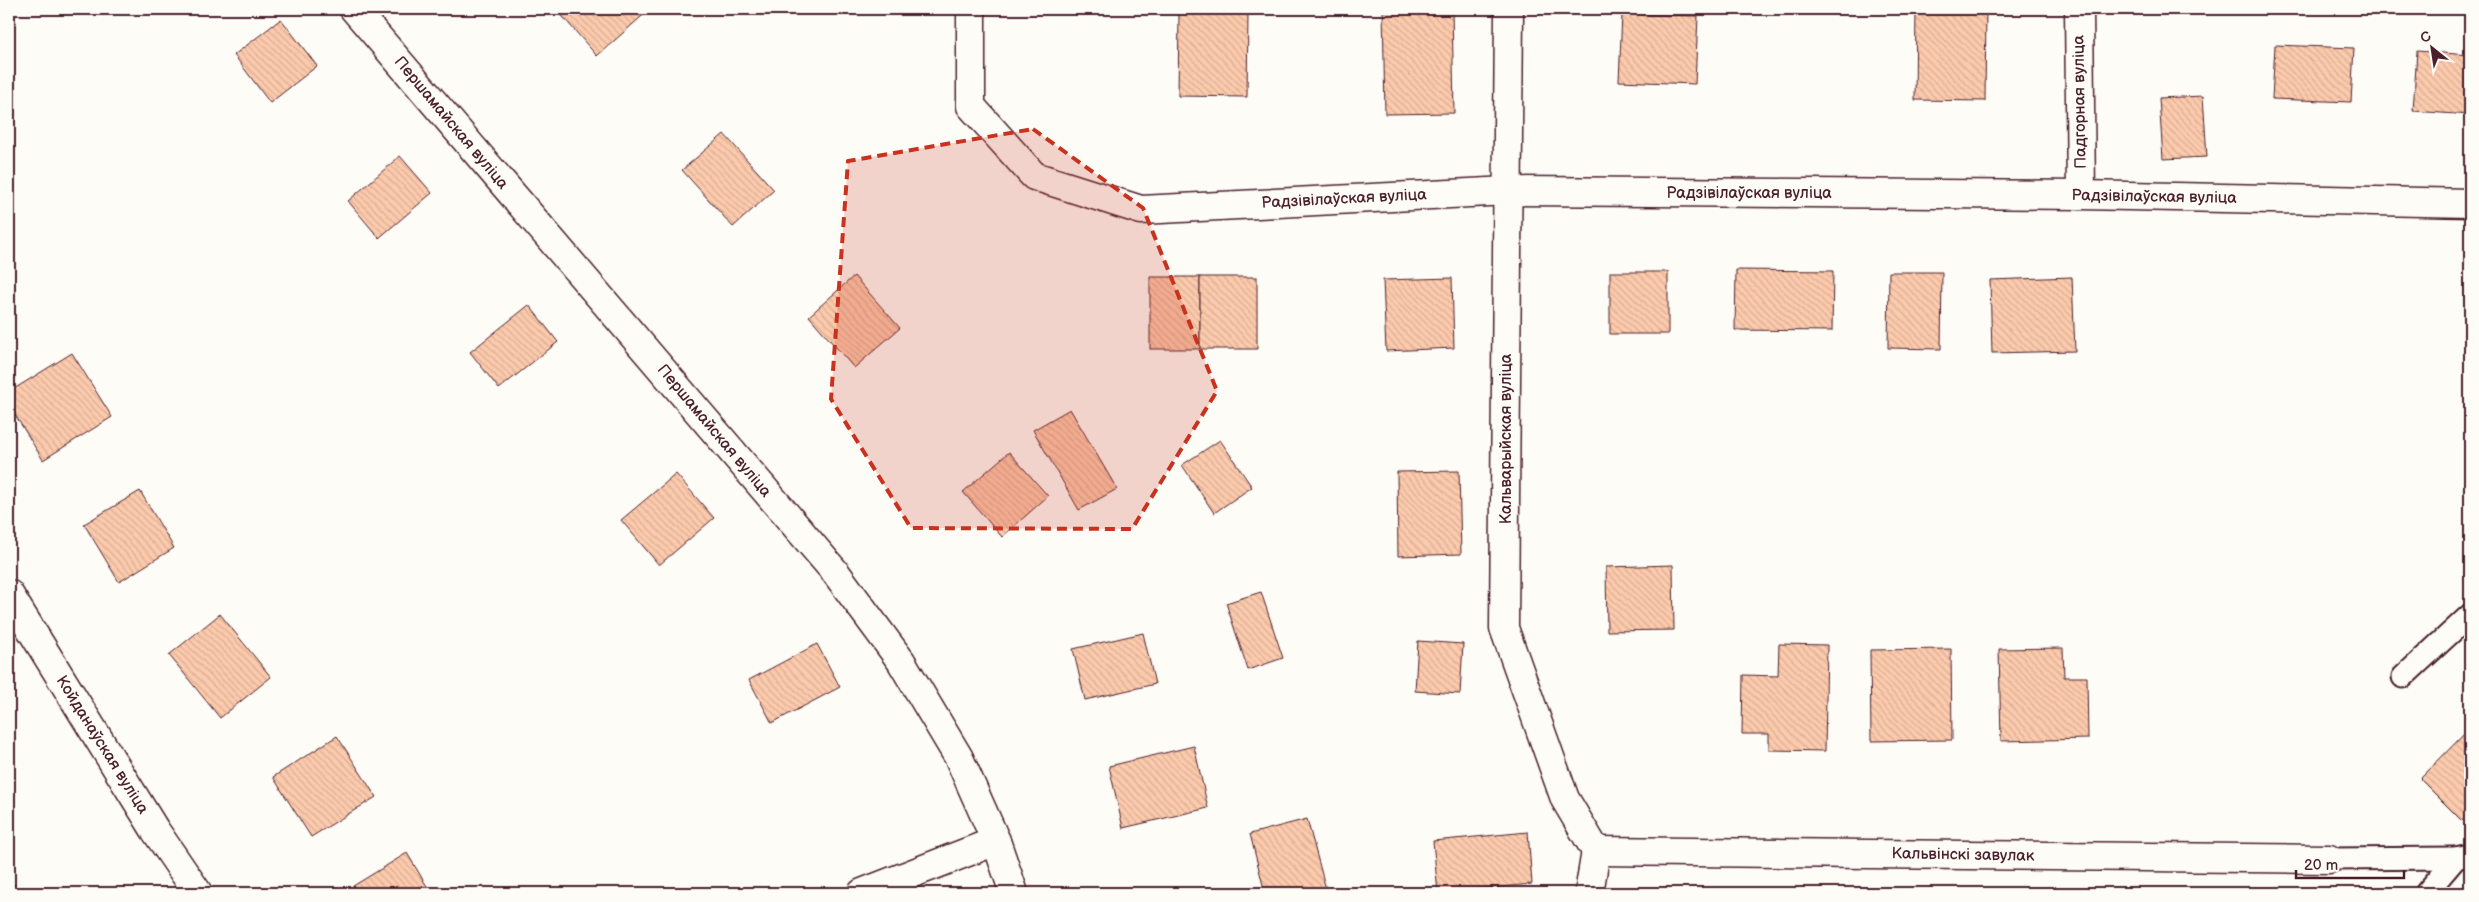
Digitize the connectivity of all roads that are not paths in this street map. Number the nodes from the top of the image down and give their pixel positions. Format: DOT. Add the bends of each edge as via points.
graph roads {
  1 [pos="354,9"];
  2 [pos="971,9"];
  3 [pos="1509,9"];
  4 [pos="2079,9"];
  5 [pos="1508,191"];
  6 [pos="2081,196"];
  7 [pos="2470,203"];
  8 [pos="9,594"];
  9 [pos="2470,615"];
  10 [pos="2402,677"];
  11 [pos="996,840"];
  12 [pos="1596,851"];
  13 [pos="2463,857"];
  14 [pos="2329,859"];
  15 [pos="198,893"];
  16 [pos="862,893"];
  17 [pos="1014,893"];
  18 [pos="1588,893"];
  19 [pos="2426,893"];
  1 -- 11 [label="street, Першамайская вуліца" via="836,573 911,678 959,758"];
  2 -- 5 [label="street, Радзівілаўская вуліца" via="971,106 1034,176 1141,210"];
  3 -- 5 [label="street, Кальварыйская вуліца"];
  4 -- 6 [label="street, Падгорная вуліца"];
  5 -- 6 [label="street, Радзівілаўская вуліца"];
  5 -- 12 [label="street, Кальварыйская вуліца" via="1504,628 1565,799"];
  6 -- 7 [label="street, Радзівілаўская вуліца"];
  8 -- 15 [label="street, Койданаўская вуліца" via="155,830"];
  9 -- 10 [label="lane"];
  11 -- 16 [label="street"];
  11 -- 17 [label="street, Першамайская вуліца"];
  12 -- 14 [label="street, Кальвінскі завулак"];
  12 -- 18 [label="street"];
  13 -- 14 [label="lane"];
  13 -- 19 [label="lane"];
}
